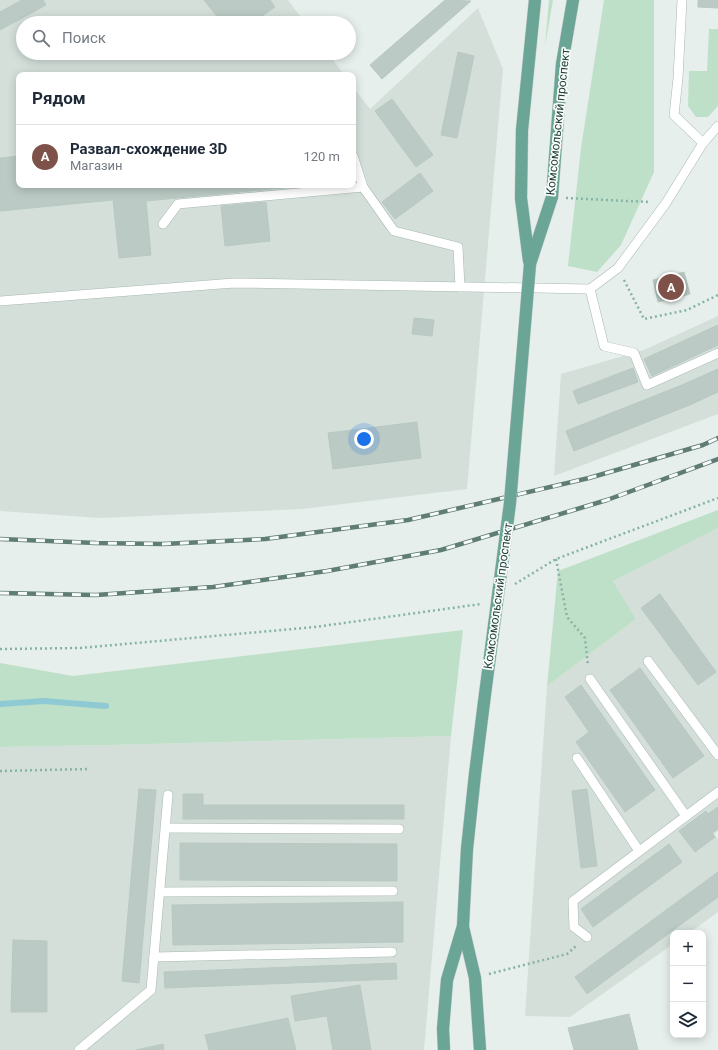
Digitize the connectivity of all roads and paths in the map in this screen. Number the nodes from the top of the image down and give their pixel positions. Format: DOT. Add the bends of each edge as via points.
graph roads {
  1 [pos="535,0"];
  2 [pos="573,0"];
  3 [pos="682,0"];
  4 [pos="718,126"];
  5 [pos="703,143"];
  6 [pos="356,165"];
  7 [pos="363,187"];
  8 [pos="352,188"];
  9 [pos="356,188"];
  10 [pos="552,197"];
  11 [pos="666,203"];
  12 [pos="163,224"];
  13 [pos="530,264"];
  14 [pos="618,268"];
  15 [pos="460,287"];
  16 [pos="590,289"];
  17 [pos="718,295"];
  18 [pos="0,301"];
  19 [pos="718,353"];
  20 [pos="718,498"];
  21 [pos="556,559"];
  22 [pos="509,588"];
  23 [pos="482,604"];
  24 [pos="0,649"];
  25 [pos="648,661"];
  26 [pos="590,679"];
  27 [pos="718,755"];
  28 [pos="577,758"];
  29 [pos="88,768"];
  30 [pos="0,771"];
  31 [pos="718,792"];
  32 [pos="168,795"];
  33 [pos="686,816"];
  34 [pos="166,828"];
  35 [pos="399,829"];
  36 [pos="639,851"];
  37 [pos="393,891"];
  38 [pos="160,892"];
  39 [pos="463,926"];
  40 [pos="587,937"];
  41 [pos="392,952"];
  42 [pos="154,957"];
  43 [pos="475,978"];
  44 [pos="80,1050"];
  45 [pos="444,1050"];
  46 [pos="480,1050"];
  1 -- 13 [label="main road, Комсомольский проспект" via="522,130 521,198"];
  2 -- 10 [label="main road, Комсомольский проспект" via="562,64"];
  3 -- 5 [label="lane" via="674,115"];
  4 -- 5 [label="lane"];
  5 -- 11 [label="lane"];
  6 -- 7 [label="lane"];
  7 -- 9 [label="lane"];
  7 -- 15 [label="lane" via="394,231 458,246"];
  8 -- 12 [label="lane" via="178,204"];
  10 -- 11 [label="path"];
  10 -- 13 [label="main road, Комсомольский проспект"];
  11 -- 14 [label="lane"];
  13 -- 39 [label="main road, Комсомольский проспект, bridge" via="510,503 475,774"];
  14 -- 16 [label="lane"];
  14 -- 17 [label="path" via="644,319 687,310"];
  15 -- 16 [label="lane"];
  15 -- 18 [label="lane" via="234,283"];
  16 -- 19 [label="lane" via="604,346 634,353 647,385"];
  20 -- 21 [label="path"];
  21 -- 22 [label="path"];
  21 -- 26 [label="path" via="567,617 585,638"];
  23 -- 24 [label="path" via="314,627 80,648"];
  25 -- 27 [label="lane"];
  26 -- 33 [label="lane"];
  28 -- 36 [label="lane"];
  29 -- 30 [label="path"];
  31 -- 33 [label="lane"];
  32 -- 34 [label="lane"];
  33 -- 36 [label="lane"];
  34 -- 35 [label="lane"];
  34 -- 38 [label="lane"];
  36 -- 40 [label="lane" via="573,901 574,927"];
  37 -- 38 [label="lane"];
  38 -- 42 [label="lane"];
  39 -- 43 [label="main road, Комсомольский проспект"];
  39 -- 45 [label="main road, Комсомольский проспект" via="447,980"];
  40 -- 43 [label="path" via="567,954"];
  41 -- 42 [label="lane"];
  42 -- 44 [label="lane" via="151,990"];
  43 -- 46 [label="main road, Комсомольский проспект"];
}
